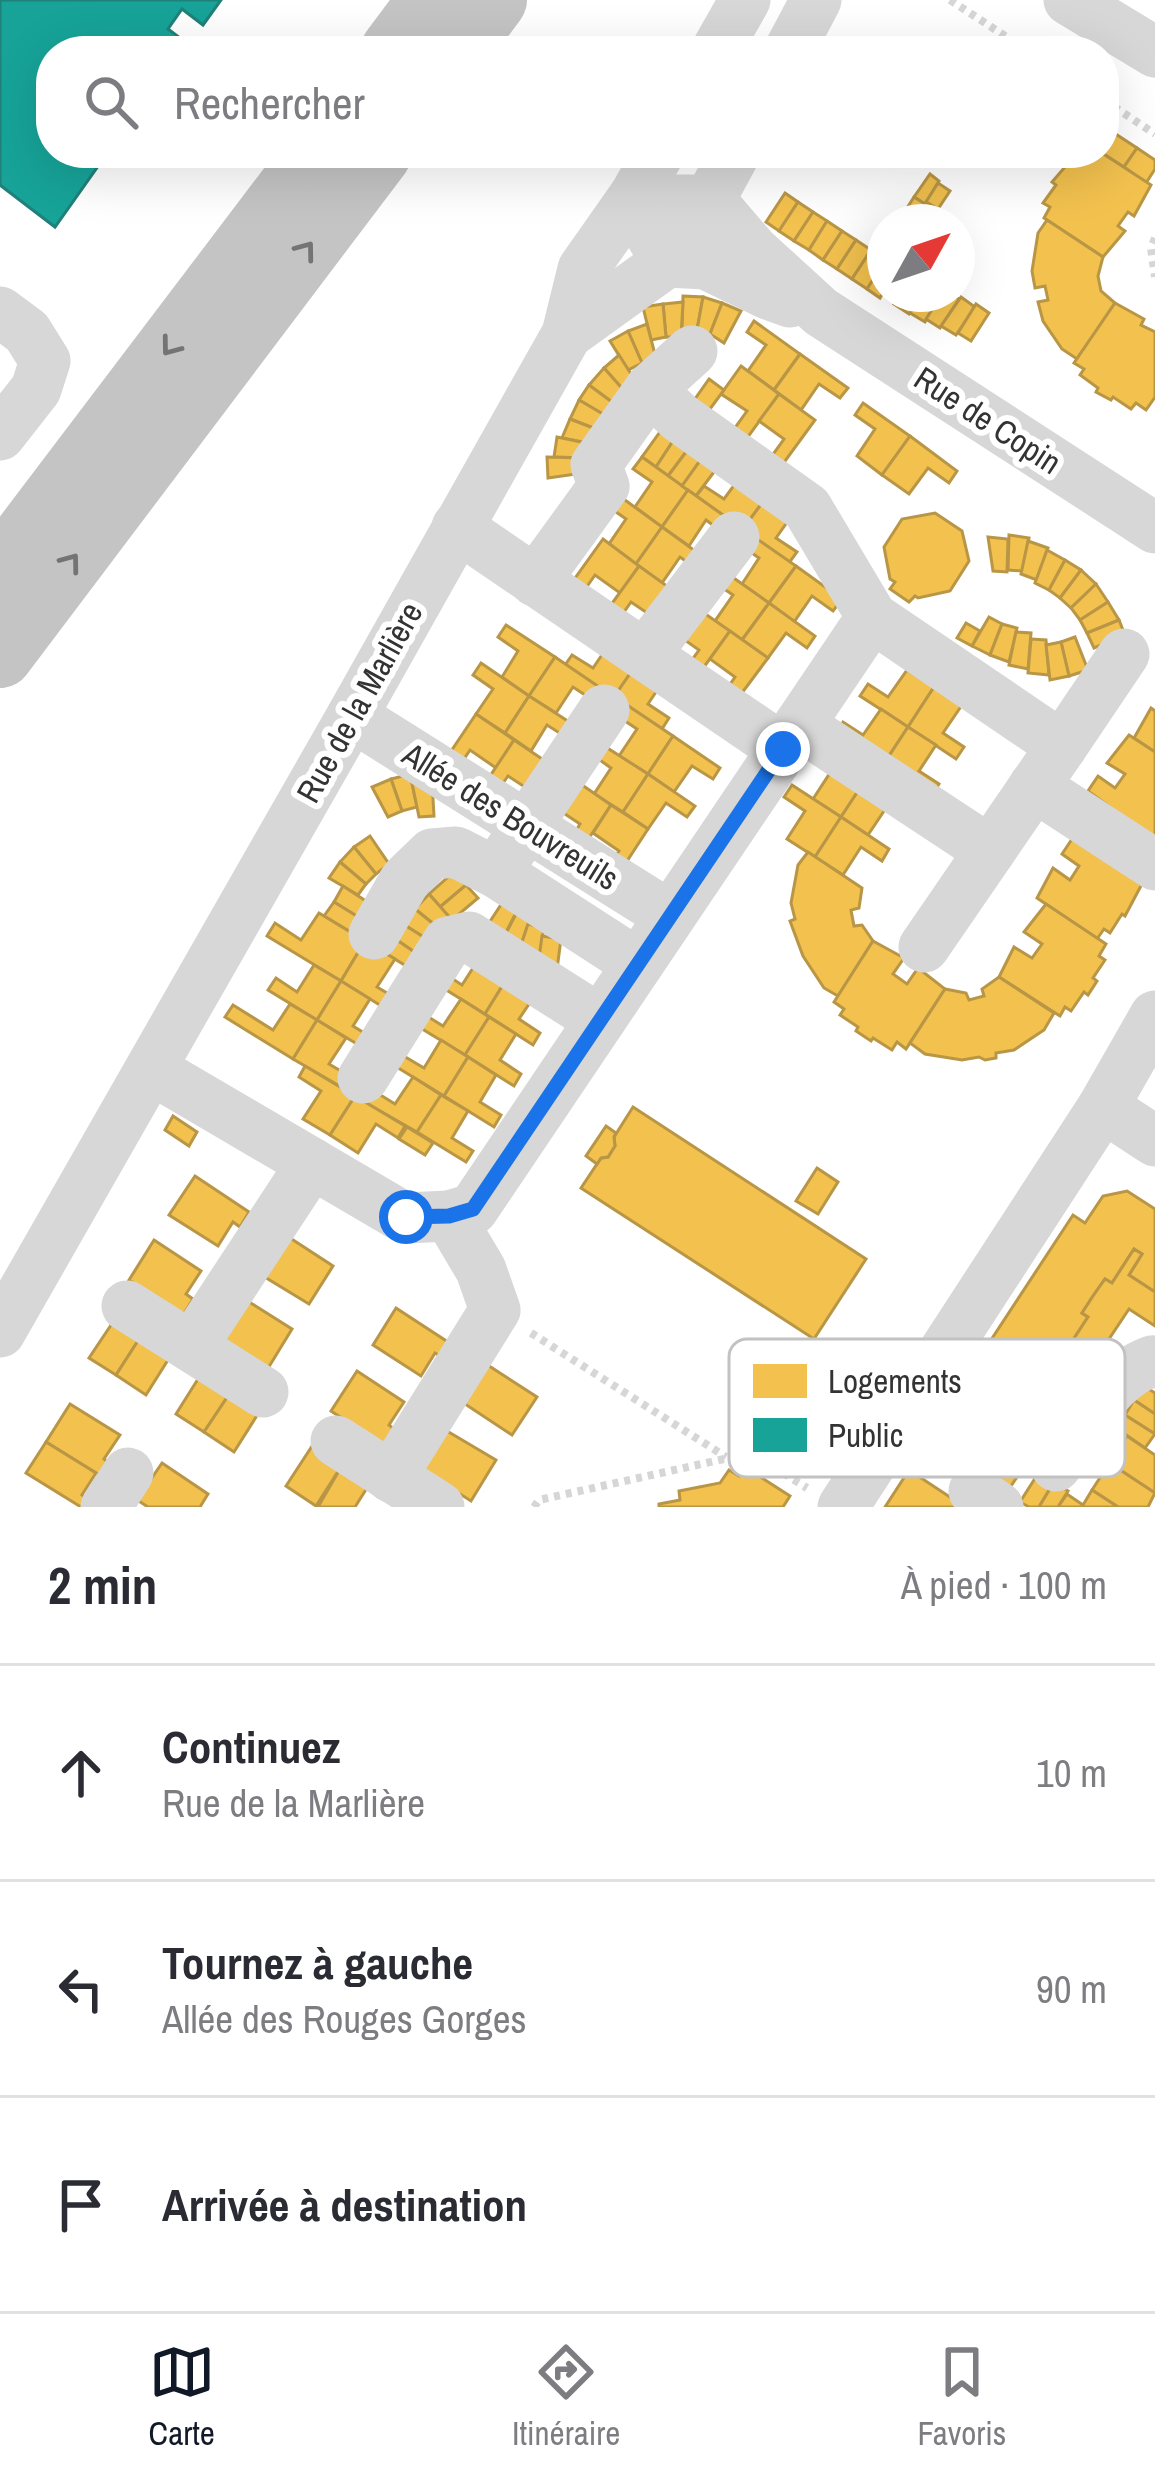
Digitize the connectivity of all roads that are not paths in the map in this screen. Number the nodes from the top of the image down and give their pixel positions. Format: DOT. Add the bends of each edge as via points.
graph roads {
  1 [pos="431,0"];
  2 [pos="494,0"];
  3 [pos="745,0"];
  4 [pos="816,0"];
  5 [pos="1069,0"];
  6 [pos="404,36"];
  7 [pos="467,36"];
  8 [pos="725,36"];
  9 [pos="797,36"];
  10 [pos="1155,52"];
  11 [pos="305,168"];
  12 [pos="368,168"];
  13 [pos="727,168"];
  14 [pos="647,174"];
  15 [pos="710,200"];
  16 [pos="667,262"];
  17 [pos="0,312"];
  18 [pos="820,312"];
  19 [pos="567,334"];
  20 [pos="692,351"];
  21 [pos="650,389"];
  22 [pos="0,435"];
  23 [pos="457,527"];
  24 [pos="1155,528"];
  25 [pos="734,537"];
  26 [pos="0,571"];
  27 [pos="536,580"];
  28 [pos="872,617"];
  29 [pos="646,653"];
  30 [pos="1124,654"];
  31 [pos="0,655"];
  32 [pos="604,710"];
  33 [pos="352,716"];
  34 [pos="791,737"];
  35 [pos="1048,766"];
  36 [pos="526,826"];
  37 [pos="990,851"];
  38 [pos="1155,865"];
  39 [pos="497,873"];
  40 [pos="670,916"];
  41 [pos="374,934"];
  42 [pos="925,947"];
  43 [pos="638,964"];
  44 [pos="1155,1016"];
  45 [pos="600,1020"];
  46 [pos="152,1069"];
  47 [pos="363,1078"];
  48 [pos="1103,1107"];
  49 [pos="1155,1141"];
  50 [pos="312,1163"];
  51 [pos="461,1213"];
  52 [pos="127,1306"];
  53 [pos="0,1332"];
  54 [pos="943,1339"];
  55 [pos="192,1346"];
  56 [pos="1155,1363"];
  57 [pos="1125,1374"];
  58 [pos="263,1392"];
  59 [pos="336,1441"];
  60 [pos="391,1477"];
  61 [pos="848,1477"];
  62 [pos="831,1502"];
  63 [pos="439,1507"];
  1 -- 6 [label="highway"];
  2 -- 7 [label="highway"];
  3 -- 8 [label="street"];
  4 -- 9 [label="street"];
  5 -- 10 [label="street"];
  11 -- 26 [label="highway, one-way"];
  31 -- 12 [label="highway, one-way"];
  13 -- 15 [label="street, Rue de la Marlière"];
  14 -- 15 [label="street" via="668,200"];
  14 -- 16 [label="street" via="649,232"];
  14 -- 19 [label="street, Rue de la Marlière" via="583,269"];
  15 -- 16 [label="street, Rue de la Marlière"];
  15 -- 18 [label="street, Rue de Copin"];
  16 -- 18 [label="street, Rue de Copin" via="706,264"];
  16 -- 19 [label="street, Rue de la Marlière"];
  17 -- 22 [label="street" via="45,361 36,389"];
  18 -- 24 [label="street, Rue de Copin"];
  19 -- 23 [label="street, Rue de la Marlière"];
  20 -- 21 [label="street"];
  21 -- 27 [label="street" via="596,465 604,485"];
  21 -- 28 [label="street" via="807,508"];
  23 -- 27 [label="street"];
  23 -- 33 [label="street, Rue de la Marlière"];
  25 -- 29 [label="street"];
  27 -- 29 [label="street"];
  28 -- 34 [label="street"];
  28 -- 35 [label="street"];
  29 -- 34 [label="street"];
  30 -- 35 [label="street"];
  32 -- 36 [label="street"];
  33 -- 36 [label="street, Allée des Bouvreuils"];
  33 -- 46 [label="street, Rue de la Marlière"];
  34 -- 37 [label="street"];
  34 -- 40 [label="street"];
  35 -- 37 [label="street"];
  35 -- 38 [label="street"];
  36 -- 39 [label="street"];
  36 -- 40 [label="street, Allée des Bouvreuils"];
  37 -- 42 [label="street"];
  39 -- 41 [label="street" via="456,852 432,854 405,880"];
  39 -- 43 [label="street"];
  40 -- 43 [label="street"];
  43 -- 45 [label="street"];
  44 -- 48 [label="street"];
  45 -- 47 [label="street" via="470,937 448,941"];
  45 -- 51 [label="street"];
  46 -- 50 [label="street"];
  46 -- 53 [label="street, Rue de la Marlière"];
  48 -- 49 [label="street"];
  48 -- 54 [label="street"];
  50 -- 51 [label="street" via="406,1217"];
  50 -- 55 [label="street"];
  51 -- 60 [label="street" via="495,1310"];
  52 -- 55 [label="street"];
  55 -- 58 [label="street"];
  56 -- 57 [label="street"];
  59 -- 60 [label="street"];
  60 -- 63 [label="street"];
  61 -- 62 [label="street"];
}
